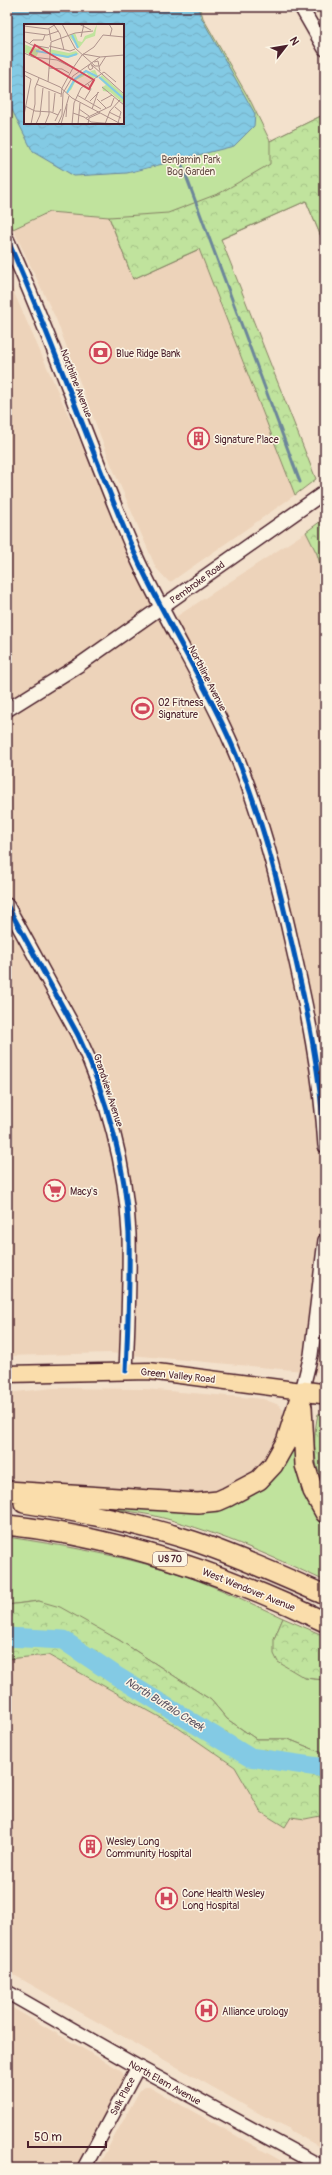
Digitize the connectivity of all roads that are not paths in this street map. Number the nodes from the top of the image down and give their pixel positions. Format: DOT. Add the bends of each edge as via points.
graph roads {
  1 [pos="301,7"];
  2 [pos="325,49"];
  3 [pos="7,238"];
  4 [pos="325,492"];
  5 [pos="162,607"];
  6 [pos="7,710"];
  7 [pos="7,905"];
  8 [pos="325,1146"];
  9 [pos="325,1240"];
  10 [pos="126,1371"];
  11 [pos="7,1374"];
  12 [pos="302,1391"];
  13 [pos="325,1394"];
  14 [pos="7,1491"];
  15 [pos="7,1501"];
  16 [pos="325,1513"];
  17 [pos="7,1525"];
  18 [pos="325,1595"];
  19 [pos="325,1622"];
  20 [pos="7,1992"];
  21 [pos="138,2067"];
  22 [pos="84,2168"];
  23 [pos="324,2168"];
  1 -- 2 [label="street"];
  3 -- 5 [label="street, Northline Avenue" via="43,319 136,554"];
  4 -- 5 [label="street, Pembroke Road"];
  5 -- 6 [label="street, Pembroke Road" via="79,666"];
  5 -- 8 [label="street, Northline Avenue" via="231,744 271,853 314,1048"];
  7 -- 10 [label="street, Grandview Avenue" via="78,1034 113,1131 129,1234"];
  9 -- 12 [label="street" via="311,1355"];
  10 -- 11 [label="main road, Green Valley Road"];
  10 -- 12 [label="main road, Green Valley Road" via="157,1372"];
  12 -- 13 [label="highway, Green Valley Road"];
  12 -- 14 [label="highway" via="286,1442 273,1465 259,1480 218,1501 198,1503"];
  12 -- 16 [label="highway" via="305,1465 313,1491"];
  15 -- 18 [label="highway, US 70" via="98,1515 193,1541 245,1560"];
  17 -- 19 [label="highway, West Wendover Avenue / US 70" via="79,1535 189,1565 242,1584"];
  20 -- 21 [label="street, North Elam Avenue"];
  21 -- 22 [label="street, Salk Place"];
  21 -- 23 [label="street, North Elam Avenue"];
}
